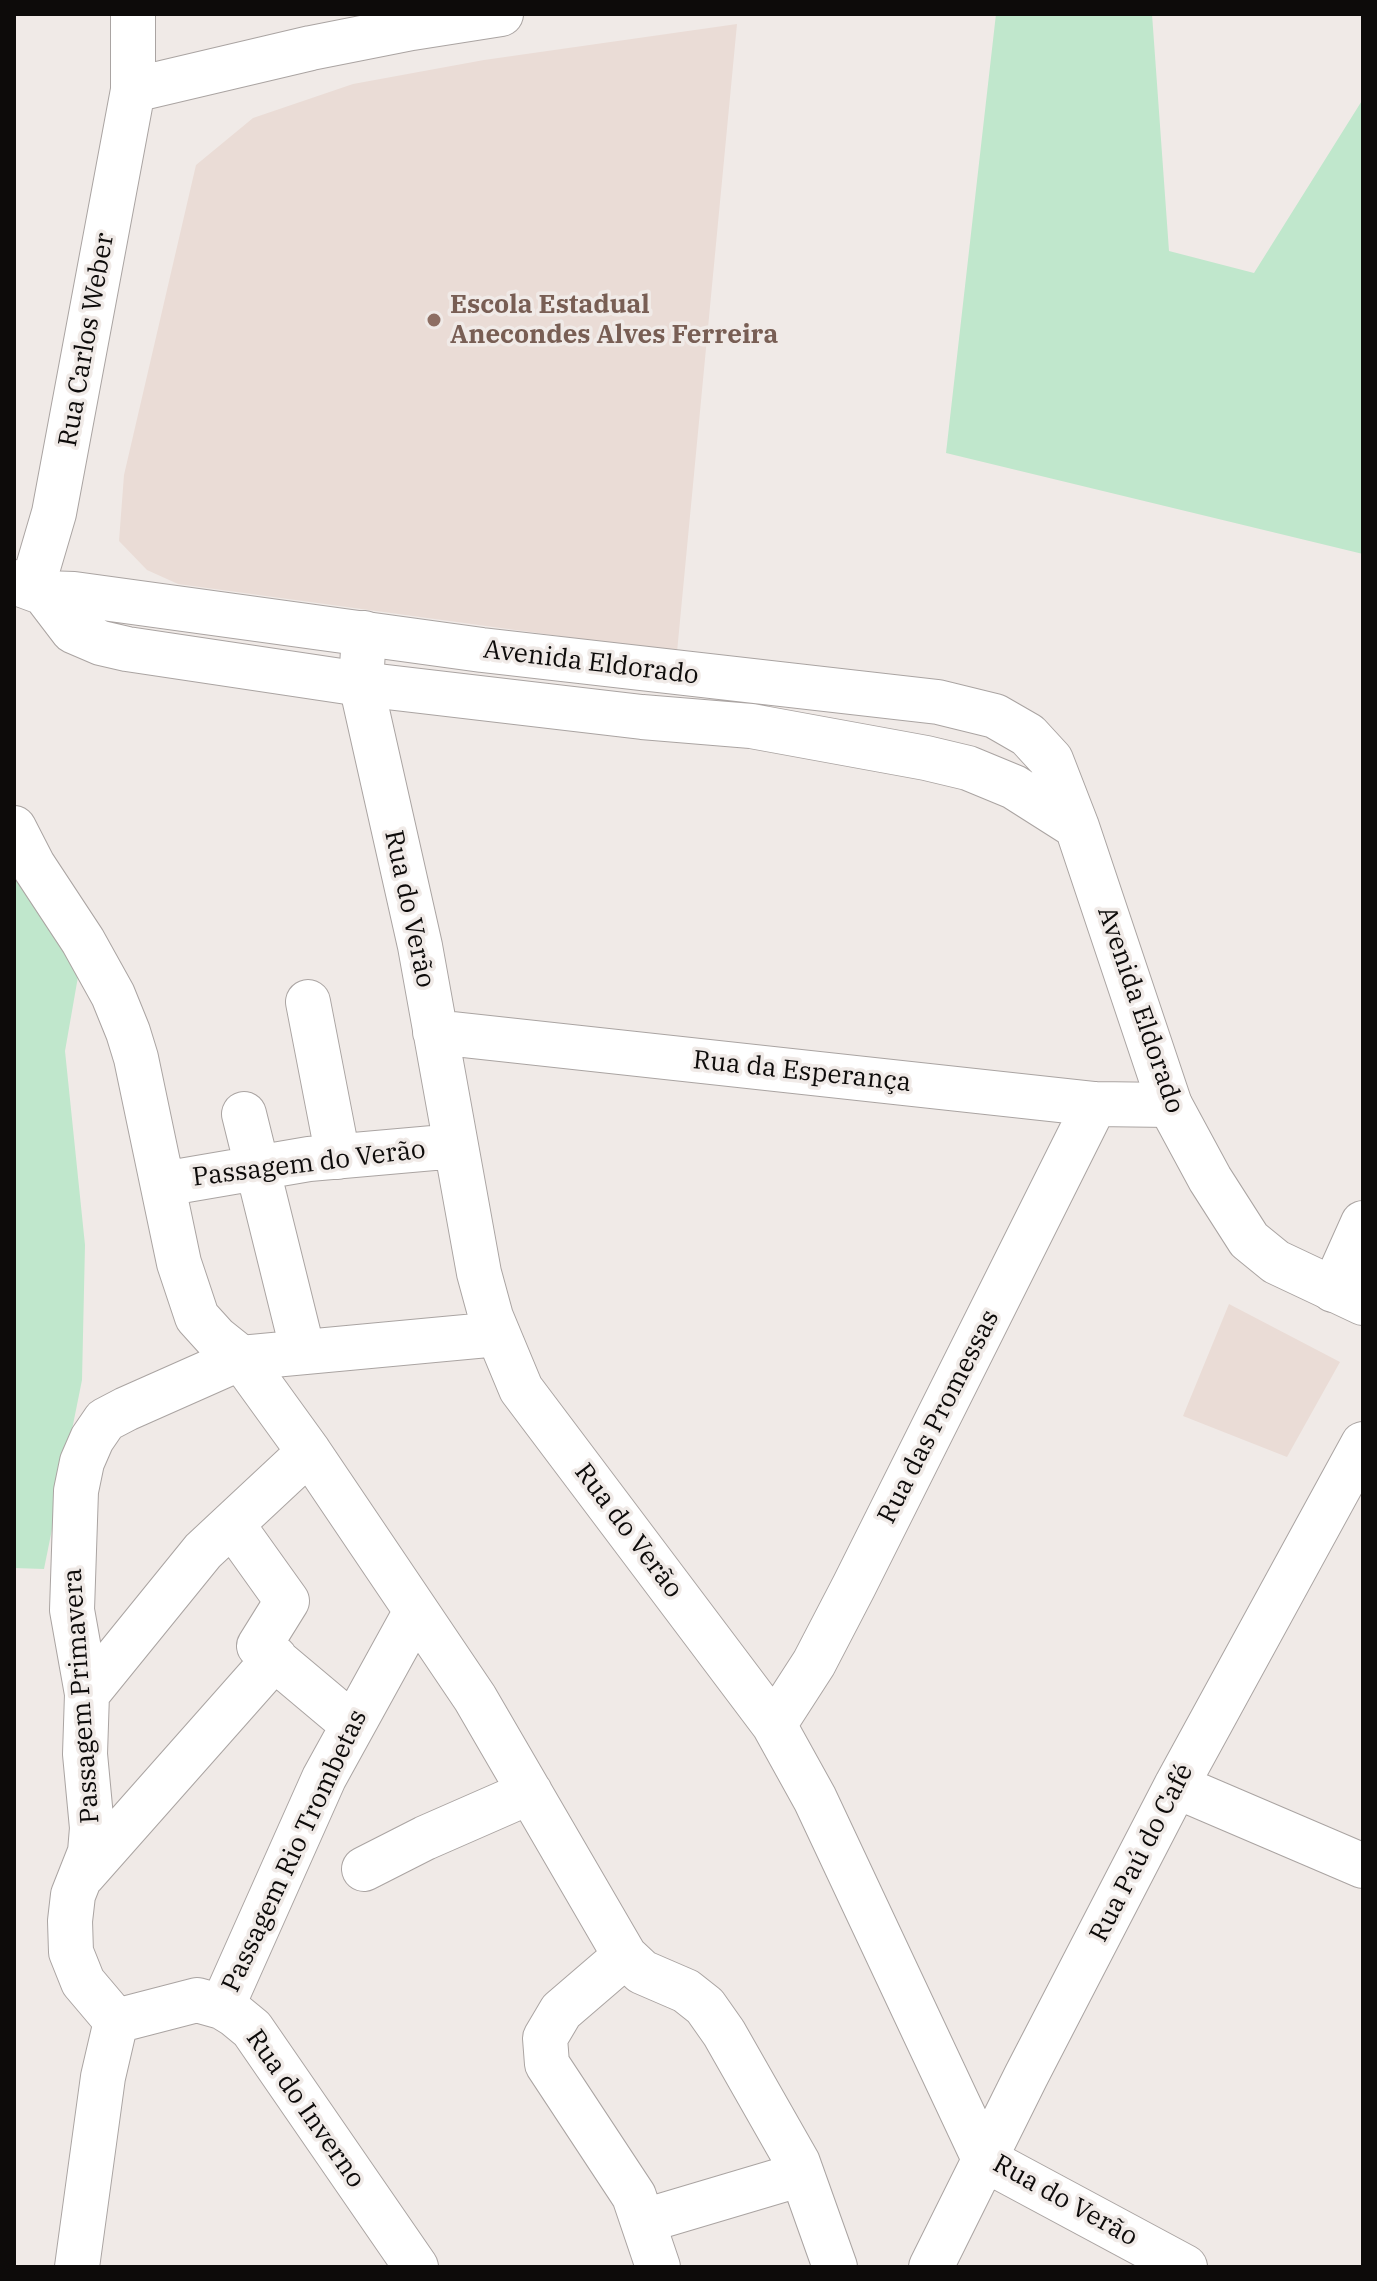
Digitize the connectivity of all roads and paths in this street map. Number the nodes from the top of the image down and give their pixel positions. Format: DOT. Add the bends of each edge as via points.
graph roads {
  1 [pos="133,14"];
  2 [pos="501,14"];
  3 [pos="133,90"];
  4 [pos="30,588"];
  5 [pos="364,633"];
  6 [pos="756,683"];
  7 [pos="361,684"];
  8 [pos="751,726"];
  9 [pos="1077,827"];
  10 [pos="14,828"];
  11 [pos="308,1002"];
  12 [pos="435,1032"];
  13 [pos="1095,1104"];
  14 [pos="1170,1105"];
  15 [pos="244,1114"];
  16 [pos="456,1146"];
  17 [pos="338,1157"];
  18 [pos="257,1168"];
  19 [pos="163,1184"];
  20 [pos="1363,1223"];
  21 [pos="1348,1296"];
  22 [pos="498,1334"];
  23 [pos="303,1352"];
  24 [pos="241,1358"];
  25 [pos="1363,1444"];
  26 [pos="309,1452"];
  27 [pos="232,1524"];
  28 [pos="416,1611"];
  29 [pos="275,1658"];
  30 [pos="87,1694"];
  31 [pos="353,1725"];
  32 [pos="774,1725"];
  33 [pos="1176,1786"];
  34 [pos="530,1792"];
  35 [pos="1363,1866"];
  36 [pos="364,1869"];
  37 [pos="82,1876"];
  38 [pos="625,1956"];
  39 [pos="222,2007"];
  40 [pos="116,2021"];
  41 [pos="984,2159"];
  42 [pos="802,2174"];
  43 [pos="644,2221"];
  44 [pos="77,2267"];
  45 [pos="416,2267"];
  46 [pos="658,2267"];
  47 [pos="835,2267"];
  48 [pos="931,2267"];
  49 [pos="1185,2267"];
  1 -- 3 [label="street, Rua Carlos Weber"];
  2 -- 3 [label="street" via="311,48"];
  3 -- 4 [label="street, Rua Carlos Weber" via="54,513"];
  4 -- 5 [label="street, Avenida Eldorado"];
  4 -- 7 [label="street, Avenida Eldorado" via="73,631 101,643"];
  5 -- 6 [label="street, Avenida Eldorado"];
  5 -- 7 [label="street, Rua do Verão"];
  6 -- 8 [label="street"];
  6 -- 9 [label="street, Avenida Eldorado" via="938,702 995,716 1028,735 1051,760"];
  7 -- 8 [label="street, Avenida Eldorado"];
  7 -- 12 [label="street, Rua do Verão"];
  8 -- 9 [label="street, Avenida Eldorado" via="968,768 1014,787"];
  9 -- 14 [label="street, Avenida Eldorado"];
  10 -- 19 [label="street" via="113,995 136,1058"];
  11 -- 17 [label="street"];
  12 -- 13 [label="street, Rua da Esperança"];
  12 -- 16 [label="street, Rua do Verão"];
  13 -- 14 [label="street, Rua da Esperança"];
  13 -- 32 [label="street, Rua das Promessas" via="841,1612"];
  14 -- 21 [label="street, Avenida Eldorado" via="1249,1240 1276,1262"];
  15 -- 18 [label="street"];
  16 -- 17 [label="street, Passagem do Verão"];
  16 -- 22 [label="street, Rua do Verão" via="479,1273"];
  17 -- 18 [label="street, Passagem do Verão"];
  18 -- 19 [label="street, Passagem do Verão"];
  18 -- 23 [label="street"];
  19 -- 24 [label="street" via="179,1263 197,1317"];
  20 -- 21 [label="street"];
  22 -- 23 [label="street, Passagem Primavera"];
  22 -- 32 [label="street, Rua do Verão" via="521,1389"];
  23 -- 24 [label="street, Passagem Primavera"];
  24 -- 26 [label="street"];
  24 -- 30 [label="street, Passagem Primavera" via="105,1420 92,1439 76,1491 72,1610"];
  25 -- 33 [label="street, Rua Paú do Café"];
  26 -- 27 [label="street"];
  26 -- 28 [label="street"];
  27 -- 29 [label="street" via="287,1601 259,1646"];
  27 -- 30 [label="street" via="203,1551"];
  28 -- 31 [label="street, Passagem Rio Trombetas"];
  28 -- 34 [label="street"];
  29 -- 31 [label="street"];
  29 -- 37 [label="street"];
  30 -- 37 [label="street, Passagem Primavera" via="85,1754 92,1828"];
  31 -- 39 [label="street, Passagem Rio Trombetas"];
  32 -- 41 [label="street, Rua do Verão" via="815,1799"];
  33 -- 35 [label="street"];
  33 -- 41 [label="street, Rua Paú do Café"];
  34 -- 36 [label="street"];
  34 -- 38 [label="street"];
  37 -- 40 [label="street, Passagem Primavera" via="73,1895 71,1952 83,1982"];
  38 -- 42 [label="street" via="642,1972 686,1991 705,2006"];
  38 -- 43 [label="street" via="561,2011 545,2038 547,2064 634,2196"];
  39 -- 40 [label="street, Rua do Inverno" via="197,2000"];
  39 -- 45 [label="street, Rua do Inverno" via="252,2029"];
  40 -- 44 [label="street" via="103,2077"];
  41 -- 48 [label="street, Rua Paú do Café"];
  41 -- 49 [label="street, Rua do Verão"];
  42 -- 43 [label="street"];
  42 -- 47 [label="street"];
  43 -- 46 [label="street"];
}
